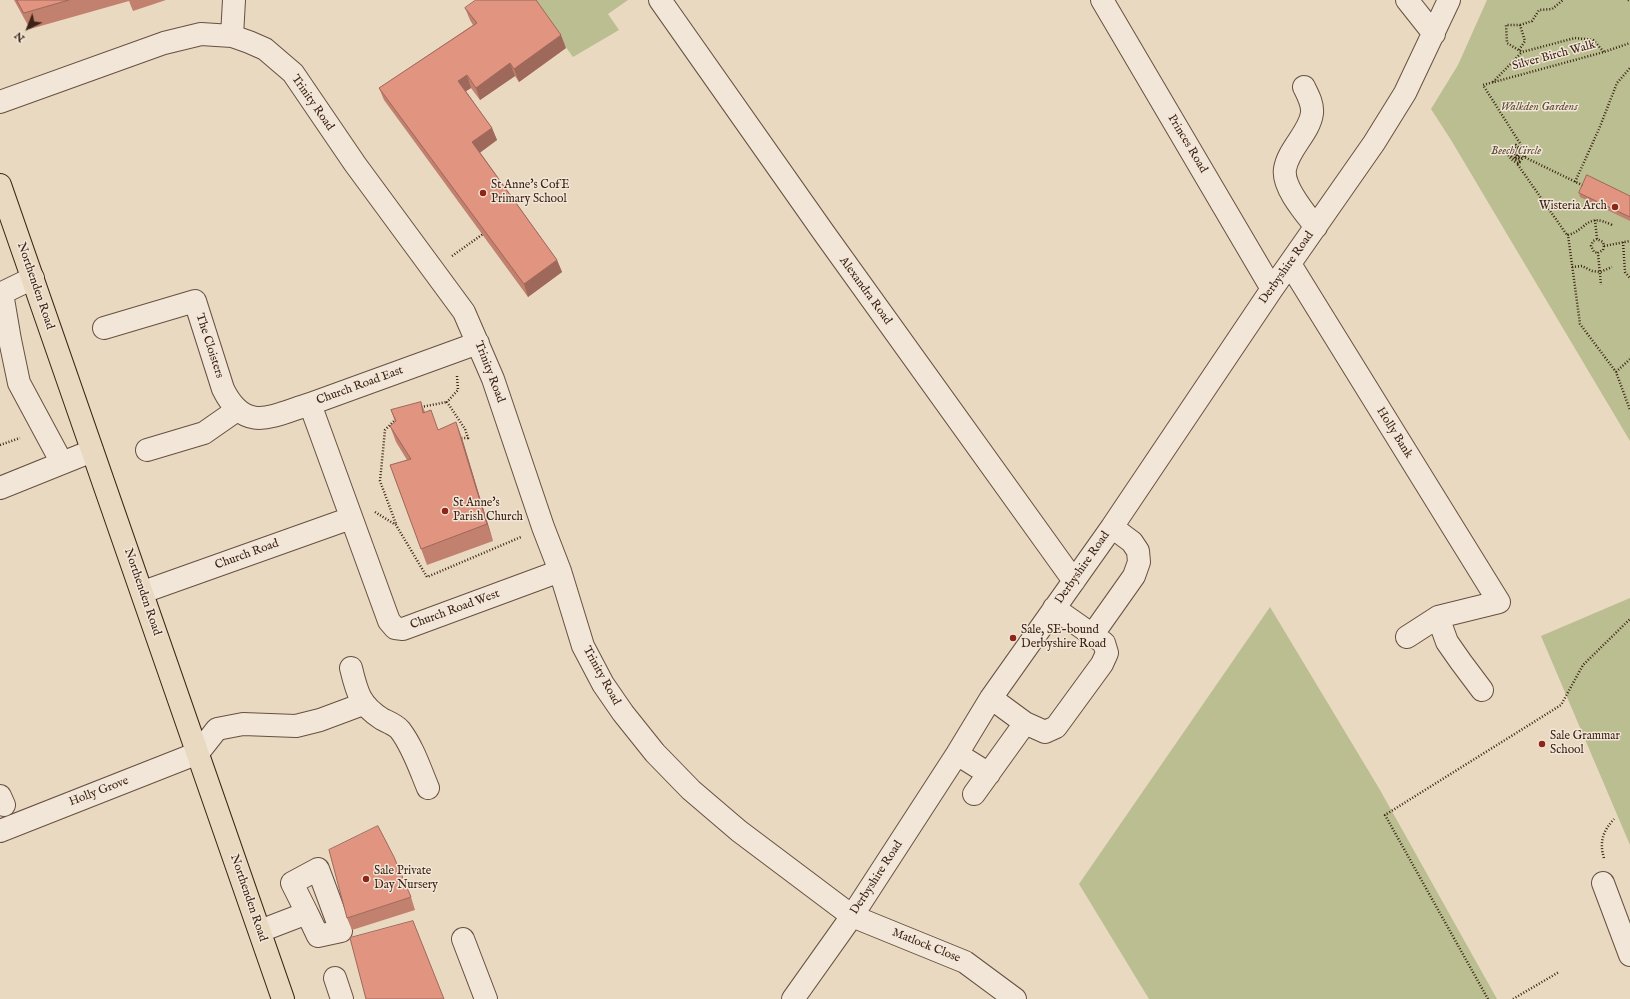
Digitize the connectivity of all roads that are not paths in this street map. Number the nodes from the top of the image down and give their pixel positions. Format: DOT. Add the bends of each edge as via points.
graph roads {
  1 [pos="234,0"];
  2 [pos="1102,0"];
  3 [pos="1408,0"];
  4 [pos="1449,0"];
  5 [pos="668,2"];
  6 [pos="1434,34"];
  7 [pos="232,36"];
  8 [pos="1304,87"];
  9 [pos="0,102"];
  10 [pos="0,185"];
  11 [pos="1316,227"];
  12 [pos="1290,264"];
  13 [pos="33,278"];
  14 [pos="1272,289"];
  15 [pos="104,328"];
  16 [pos="478,343"];
  17 [pos="310,404"];
  18 [pos="237,410"];
  19 [pos="147,450"];
  20 [pos="92,451"];
  21 [pos="62,463"];
  22 [pos="0,488"];
  23 [pos="351,518"];
  24 [pos="1112,527"];
  25 [pos="560,571"];
  26 [pos="1074,581"];
  27 [pos="143,592"];
  28 [pos="1054,608"];
  29 [pos="1438,617"];
  30 [pos="1093,634"];
  31 [pos="1407,637"];
  32 [pos="351,668"];
  33 [pos="1482,690"];
  34 [pos="991,698"];
  35 [pos="363,704"];
  36 [pos="1025,723"];
  37 [pos="198,753"];
  38 [pos="958,754"];
  39 [pos="989,774"];
  40 [pos="428,788"];
  41 [pos="974,794"];
  42 [pos="0,831"];
  43 [pos="1603,883"];
  44 [pos="307,913"];
  45 [pos="852,916"];
  46 [pos="260,931"];
  47 [pos="463,939"];
  48 [pos="1630,955"];
  49 [pos="335,978"];
  50 [pos="283,999"];
  51 [pos="342,999"];
  52 [pos="486,999"];
  53 [pos="793,999"];
  54 [pos="1015,999"];
  1 -- 7 [label="street"];
  2 -- 14 [label="street, Princes Road"];
  3 -- 6 [label="street"];
  4 -- 6 [label="street, Derbyshire Road"];
  5 -- 26 [label="street, Alexandra Road" via="824,234"];
  6 -- 11 [label="street, Derbyshire Road" via="1405,93"];
  7 -- 9 [label="street, Trinity Road" via="201,34 164,43"];
  7 -- 16 [label="street, Trinity Road" via="265,50 293,73 355,164 464,312"];
  8 -- 11 [label="street" via="1311,102 1312,114 1284,169 1287,184 1299,206"];
  10 -- 13 [label="main road, Northenden Road"];
  11 -- 12 [label="street, Derbyshire Road"];
  12 -- 14 [label="street, Derbyshire Road"];
  12 -- 29 [label="street, Holly Bank" via="1499,602"];
  13 -- 20 [label="main road, Northenden Road"];
  13 -- 21 [label="street" via="2,293 19,383"];
  14 -- 24 [label="street, Derbyshire Road"];
  15 -- 18 [label="street, The Cloisters" via="195,301 223,389 229,402"];
  16 -- 17 [label="street, Church Road East"];
  16 -- 25 [label="street, Trinity Road"];
  17 -- 18 [label="street, The Cloisters" via="265,419 251,418"];
  17 -- 23 [label="street, Church Road East"];
  18 -- 19 [label="street" via="204,432"];
  20 -- 21 [label="street"];
  20 -- 27 [label="main road, Northenden Road"];
  21 -- 22 [label="street"];
  23 -- 25 [label="street, Church Road West" via="389,621 395,628 403,629"];
  23 -- 27 [label="street, Church Road"];
  24 -- 26 [label="street, Derbyshire Road"];
  24 -- 30 [label="street, Derbyshire Road" via="1132,542 1138,551 1139,562 1134,576"];
  25 -- 45 [label="street, Trinity Road" via="583,646 623,713 655,754 691,790 739,831"];
  26 -- 28 [label="street, Derbyshire Road"];
  27 -- 37 [label="main road, Northenden Road"];
  28 -- 30 [label="street, Derbyshire Road"];
  28 -- 34 [label="street, Derbyshire Road"];
  29 -- 31 [label="street"];
  29 -- 33 [label="street" via="1460,662"];
  30 -- 36 [label="street, Derbyshire Road" via="1104,643 1107,653 1102,664 1056,727 1045,732"];
  32 -- 35 [label="street" via="356,692"];
  34 -- 36 [label="street, Derbyshire Road"];
  34 -- 38 [label="street, Derbyshire Road"];
  35 -- 37 [label="street" via="296,726 243,724 217,729"];
  35 -- 40 [label="street" via="399,729 409,744"];
  36 -- 39 [label="street"];
  37 -- 42 [label="street, Holly Grove"];
  37 -- 46 [label="main road, Northenden Road"];
  38 -- 39 [label="street"];
  38 -- 45 [label="street, Derbyshire Road"];
  39 -- 41 [label="street"];
  43 -- 48 [label="street"];
  44 -- 46 [label="street"];
  45 -- 53 [label="street, Derbyshire Road"];
  45 -- 54 [label="street, Matlock Close" via="965,962"];
  46 -- 50 [label="main road, Northenden Road"];
  47 -- 52 [label="street"];
  49 -- 51 [label="street"];
}
